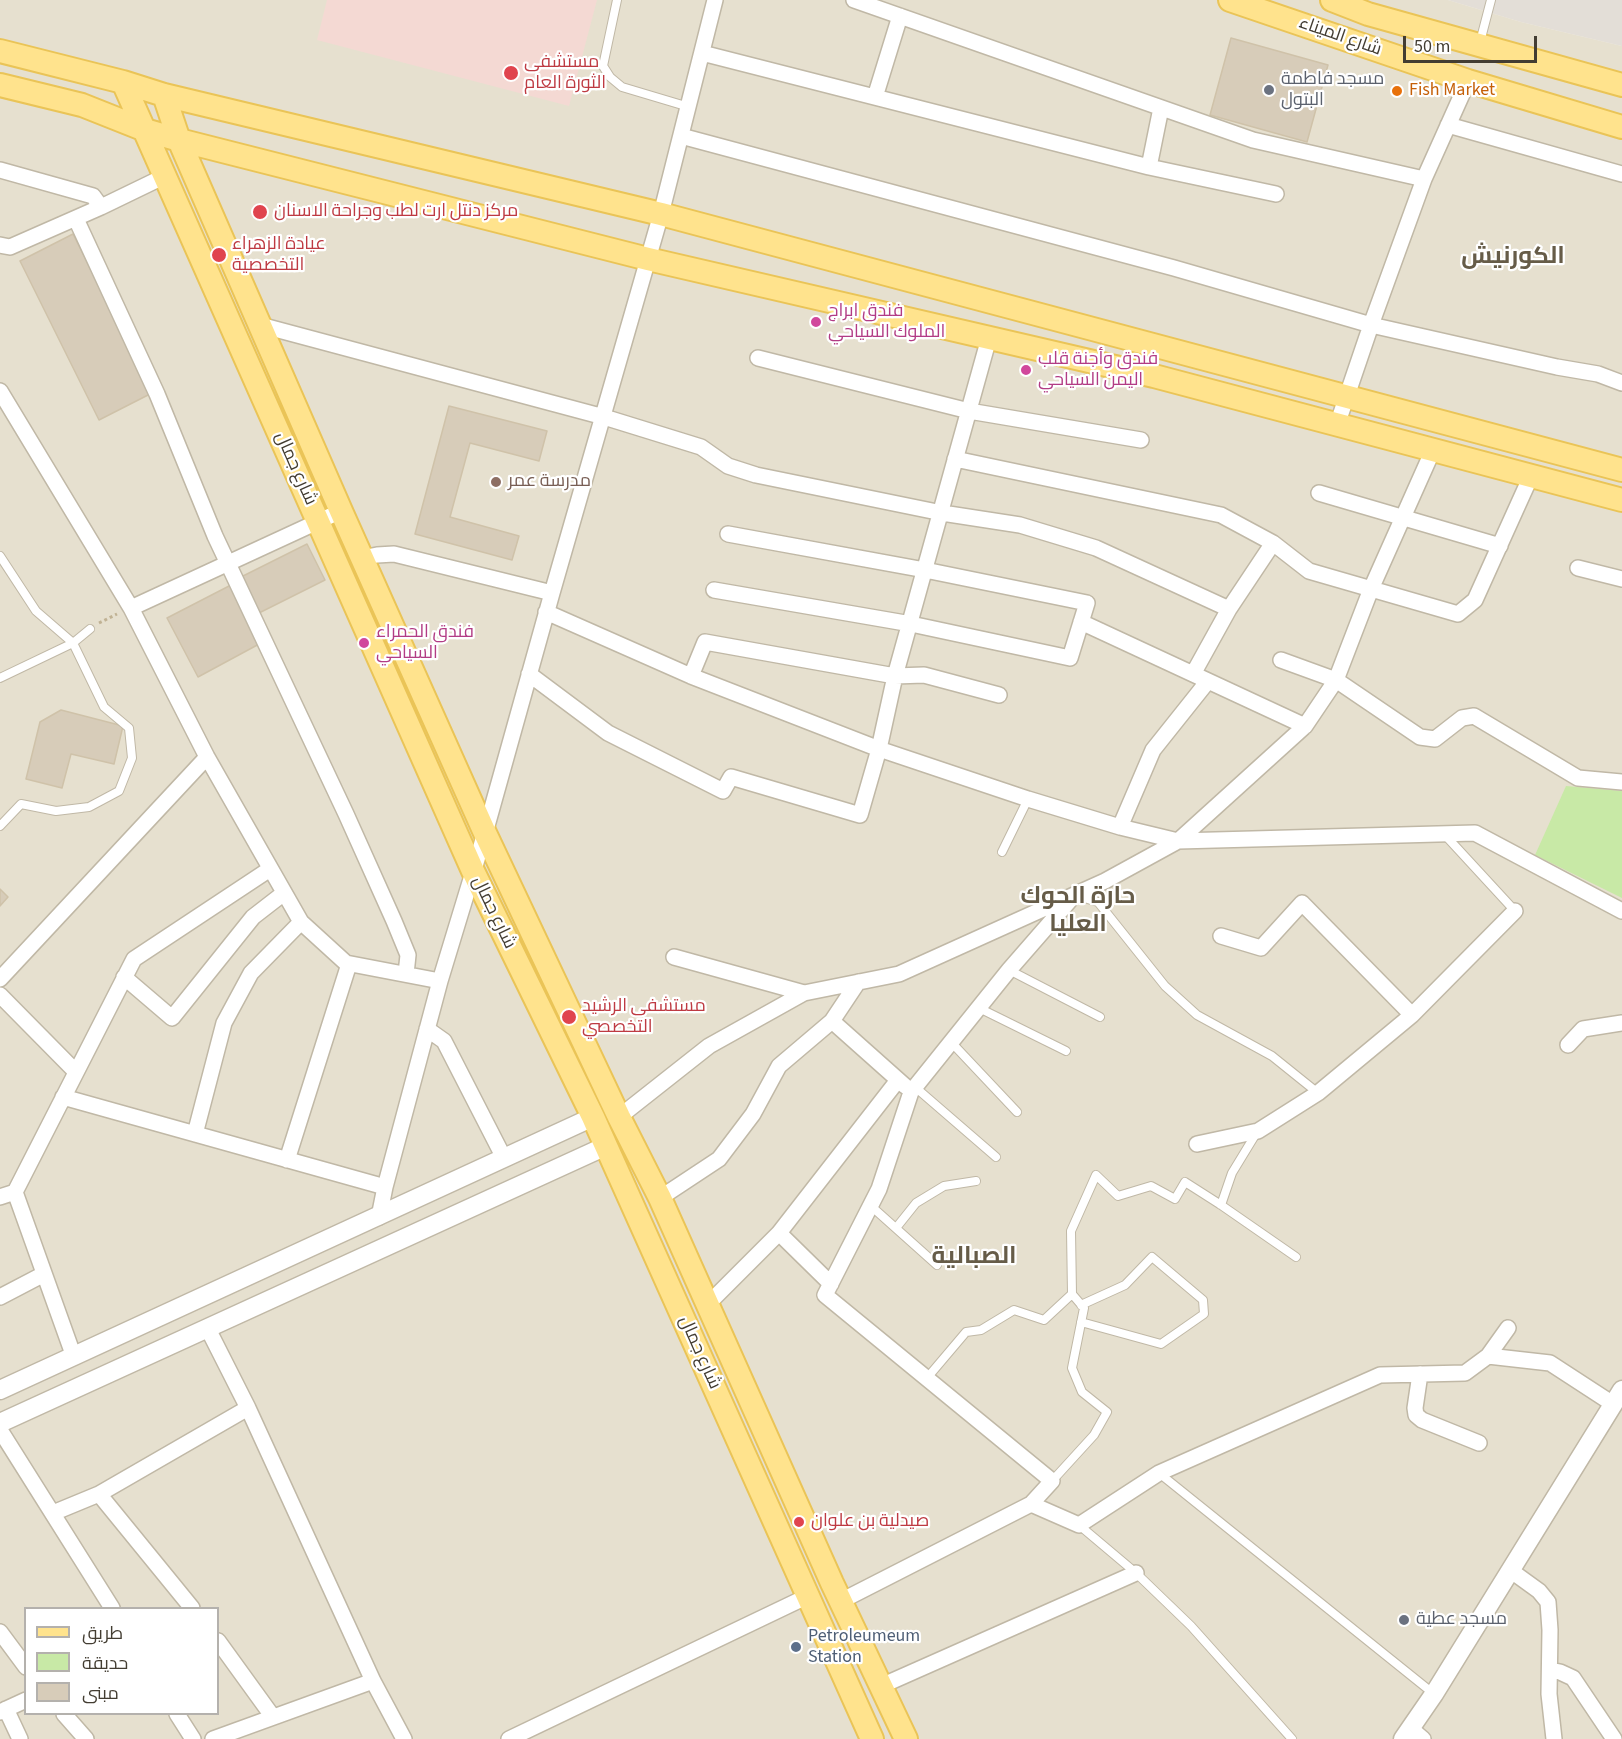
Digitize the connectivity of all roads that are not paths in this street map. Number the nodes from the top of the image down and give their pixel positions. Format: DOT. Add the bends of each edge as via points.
graph roads {
  1 [pos="617,0"];
  2 [pos="715,0"];
  3 [pos="855,0"];
  4 [pos="1230,0"];
  5 [pos="1332,0"];
  6 [pos="1491,0"];
  7 [pos="900,16"];
  8 [pos="1479,44"];
  9 [pos="0,51"];
  10 [pos="702,52"];
  11 [pos="1468,81"];
  12 [pos="123,82"];
  13 [pos="0,85"];
  14 [pos="1622,85"];
  15 [pos="164,95"];
  16 [pos="875,97"];
  17 [pos="688,107"];
  18 [pos="1161,108"];
  19 [pos="1448,125"];
  20 [pos="1622,127"];
  21 [pos="145,130"];
  22 [pos="681,136"];
  23 [pos="179,140"];
  24 [pos="1149,167"];
  25 [pos="0,170"];
  26 [pos="1622,174"];
  27 [pos="165,176"];
  28 [pos="1424,179"];
  29 [pos="1276,194"];
  30 [pos="102,207"];
  31 [pos="661,214"];
  32 [pos="76,219"];
  33 [pos="0,245"];
  34 [pos="648,259"];
  35 [pos="260,325"];
  36 [pos="1371,325"];
  37 [pos="989,338"];
  38 [pos="758,358"];
  39 [pos="1622,383"];
  40 [pos="0,391"];
  41 [pos="1347,397"];
  42 [pos="969,411"];
  43 [pos="604,417"];
  44 [pos="1337,425"];
  45 [pos="1141,440"];
  46 [pos="1433,450"];
  47 [pos="955,459"];
  48 [pos="1622,470"];
  49 [pos="1532,476"];
  50 [pos="1318,493"];
  51 [pos="1622,500"];
  52 [pos="341,511"];
  53 [pos="942,513"];
  54 [pos="1402,518"];
  55 [pos="318,522"];
  56 [pos="728,534"];
  57 [pos="1274,543"];
  58 [pos="1500,546"];
  59 [pos="0,556"];
  60 [pos="362,558"];
  61 [pos="228,563"];
  62 [pos="1578,568"];
  63 [pos="925,570"];
  64 [pos="1622,579"];
  65 [pos="1371,589"];
  66 [pos="714,590"];
  67 [pos="552,593"];
  68 [pos="131,608"];
  69 [pos="1229,609"];
  70 [pos="546,612"];
  71 [pos="1081,621"];
  72 [pos="911,624"];
  73 [pos="90,629"];
  74 [pos="73,643"];
  75 [pos="1281,660"];
  76 [pos="529,674"];
  77 [pos="1193,674"];
  78 [pos="691,676"];
  79 [pos="896,676"];
  80 [pos="0,678"];
  81 [pos="1336,680"];
  82 [pos="1208,681"];
  83 [pos="999,695"];
  84 [pos="1305,726"];
  85 [pos="879,749"];
  86 [pos="207,757"];
  87 [pos="1622,782"];
  88 [pos="1028,799"];
  89 [pos="0,826"];
  90 [pos="1120,827"];
  91 [pos="485,832"];
  92 [pos="1444,834"];
  93 [pos="1178,841"];
  94 [pos="1002,852"];
  95 [pos="270,868"];
  96 [pos="473,871"];
  97 [pos="284,893"];
  98 [pos="1074,895"];
  99 [pos="1515,911"];
  100 [pos="1622,911"];
  101 [pos="301,922"];
  102 [pos="1221,936"];
  103 [pos="674,957"];
  104 [pos="349,964"];
  105 [pos="1009,970"];
  106 [pos="406,974"];
  107 [pos="124,977"];
  108 [pos="0,979"];
  109 [pos="440,981"];
  110 [pos="858,982"];
  111 [pos="804,993"];
  112 [pos="0,995"];
  113 [pos="979,1008"];
  114 [pos="1412,1015"];
  115 [pos="1100,1017"];
  116 [pos="831,1021"];
  117 [pos="1622,1023"];
  118 [pos="427,1029"];
  119 [pos="951,1042"];
  120 [pos="1568,1045"];
  121 [pos="1066,1051"];
  122 [pos="76,1072"];
  123 [pos="898,1080"];
  124 [pos="913,1090"];
  125 [pos="1317,1092"];
  126 [pos="63,1097"];
  127 [pos="1017,1112"];
  128 [pos="593,1117"];
  129 [pos="619,1117"];
  130 [pos="1258,1131"];
  131 [pos="195,1134"];
  132 [pos="1197,1144"];
  133 [pos="606,1146"];
  134 [pos="996,1157"];
  135 [pos="504,1158"];
  136 [pos="287,1160"];
  137 [pos="976,1181"];
  138 [pos="385,1187"];
  139 [pos="7,1195"];
  140 [pos="660,1198"];
  141 [pos="1221,1204"];
  142 [pos="871,1206"];
  143 [pos="379,1217"];
  144 [pos="896,1228"];
  145 [pos="779,1233"];
  146 [pos="1296,1257"];
  147 [pos="937,1265"];
  148 [pos="44,1274"];
  149 [pos="831,1284"];
  150 [pos="1072,1294"];
  151 [pos="0,1297"];
  152 [pos="708,1304"];
  153 [pos="1081,1305"];
  154 [pos="1081,1323"];
  155 [pos="1508,1328"];
  156 [pos="208,1329"];
  157 [pos="1488,1356"];
  158 [pos="74,1357"];
  159 [pos="1420,1374"];
  160 [pos="927,1378"];
  161 [pos="0,1390"];
  162 [pos="1618,1397"];
  163 [pos="248,1408"];
  164 [pos="0,1423"];
  165 [pos="0,1430"];
  166 [pos="1479,1443"];
  167 [pos="1159,1473"];
  168 [pos="1052,1481"];
  169 [pos="99,1494"];
  170 [pos="1031,1504"];
  171 [pos="53,1513"];
  172 [pos="1078,1525"];
  173 [pos="1510,1570"];
  174 [pos="1136,1573"];
  175 [pos="837,1592"];
  176 [pos="808,1596"];
  177 [pos="111,1607"];
  178 [pos="191,1607"];
  179 [pos="0,1632"];
  180 [pos="219,1642"];
  181 [pos="24,1663"];
  182 [pos="1550,1670"];
  183 [pos="373,1681"];
  184 [pos="881,1686"];
  185 [pos="1434,1694"];
  186 [pos="24,1701"];
  187 [pos="3,1711"];
  188 [pos="66,1715"];
  189 [pos="178,1715"];
  190 [pos="273,1717"];
  191 [pos="1412,1735"];
  192 [pos="20,1739"];
  193 [pos="86,1739"];
  194 [pos="193,1739"];
  195 [pos="213,1739"];
  196 [pos="404,1739"];
  197 [pos="509,1739"];
  198 [pos="872,1739"];
  199 [pos="906,1739"];
  200 [pos="1292,1739"];
  201 [pos="1554,1739"];
  202 [pos="1614,1739"];
  1 -- 17 [label="lane" via="603,66 610,77 622,87"];
  2 -- 10 [label="street"];
  3 -- 7 [label="street"];
  4 -- 11 [label="main road, شارع الميناء"];
  5 -- 8 [label="main road" via="1368,14"];
  6 -- 8 [label="lane"];
  7 -- 16 [label="street"];
  7 -- 18 [label="street"];
  8 -- 11 [label="main road"];
  8 -- 14 [label="main road"];
  9 -- 12 [label="main road"];
  10 -- 16 [label="street"];
  10 -- 17 [label="street"];
  11 -- 19 [label="street"];
  11 -- 20 [label="main road, شارع الميناء"];
  12 -- 15 [label="main road"];
  12 -- 21 [label="main road, شارع جمال"];
  13 -- 21 [label="main road" via="82,105"];
  15 -- 23 [label="main road, شارع جمال"];
  15 -- 31 [label="main road"];
  16 -- 24 [label="street"];
  17 -- 22 [label="street"];
  18 -- 24 [label="street"];
  18 -- 28 [label="street" via="1253,140"];
  19 -- 26 [label="street"];
  19 -- 28 [label="street"];
  21 -- 23 [label="main road"];
  21 -- 27 [label="main road, شارع جمال"];
  22 -- 31 [label="street"];
  22 -- 36 [label="street"];
  23 -- 34 [label="main road"];
  23 -- 35 [label="main road, شارع جمال"];
  24 -- 29 [label="street"];
  25 -- 30 [label="street" via="93,196"];
  27 -- 30 [label="street"];
  27 -- 55 [label="main road, شارع جمال"];
  28 -- 36 [label="street"];
  30 -- 32 [label="street"];
  31 -- 34 [label="street"];
  31 -- 41 [label="main road"];
  32 -- 33 [label="street" via="10,247"];
  32 -- 61 [label="street" via="157,394"];
  34 -- 37 [label="main road"];
  34 -- 43 [label="street"];
  35 -- 43 [label="street"];
  35 -- 52 [label="main road, شارع جمال"];
  36 -- 39 [label="street" via="1599,374"];
  36 -- 41 [label="street"];
  37 -- 42 [label="street"];
  37 -- 44 [label="main road" via="1154,376"];
  38 -- 42 [label="street"];
  40 -- 68 [label="street"];
  41 -- 44 [label="street"];
  41 -- 48 [label="main road"];
  42 -- 45 [label="street"];
  42 -- 47 [label="street"];
  43 -- 53 [label="street" via="701,447 728,466 756,475"];
  43 -- 67 [label="street"];
  44 -- 46 [label="main road"];
  46 -- 49 [label="main road"];
  46 -- 54 [label="street"];
  47 -- 53 [label="street"];
  47 -- 57 [label="street" via="1221,515"];
  49 -- 51 [label="main road"];
  49 -- 58 [label="street"];
  50 -- 54 [label="street"];
  52 -- 55 [label="street"];
  52 -- 60 [label="main road, شارع جمال"];
  53 -- 63 [label="street"];
  53 -- 69 [label="street" via="1020,525 1096,548"];
  54 -- 58 [label="street"];
  54 -- 65 [label="street"];
  55 -- 61 [label="street"];
  55 -- 96 [label="main road, شارع جمال"];
  56 -- 63 [label="street"];
  57 -- 65 [label="street" via="1309,571"];
  57 -- 69 [label="street"];
  58 -- 65 [label="street" via="1475,600 1458,614"];
  59 -- 74 [label="lane" via="36,610"];
  60 -- 67 [label="street" via="394,554"];
  60 -- 91 [label="main road, شارع جمال"];
  61 -- 68 [label="street"];
  61 -- 106 [label="street" via="394,921 408,955"];
  62 -- 64 [label="street"];
  63 -- 71 [label="street" via="1087,603"];
  63 -- 72 [label="street"];
  65 -- 81 [label="street"];
  66 -- 72 [label="street"];
  67 -- 70 [label="street"];
  68 -- 86 [label="street"];
  69 -- 77 [label="street"];
  70 -- 76 [label="street"];
  70 -- 78 [label="street"];
  71 -- 72 [label="street" via="1070,658"];
  71 -- 77 [label="street"];
  72 -- 79 [label="street"];
  73 -- 74 [label="lane"];
  74 -- 80 [label="lane"];
  74 -- 89 [label="lane" via="104,707 129,728 132,758 119,791 89,807 56,812 21,804"];
  75 -- 81 [label="street"];
  76 -- 85 [label="street" via="608,734 723,792 731,777 860,814"];
  76 -- 91 [label="street"];
  77 -- 82 [label="street"];
  78 -- 79 [label="street" via="705,642"];
  78 -- 85 [label="street"];
  79 -- 83 [label="street" via="924,675"];
  79 -- 85 [label="street"];
  81 -- 84 [label="street"];
  81 -- 87 [label="street" via="1428,740 1462,718 1474,716 1578,778"];
  82 -- 84 [label="street"];
  82 -- 90 [label="street" via="1153,750"];
  84 -- 93 [label="street"];
  85 -- 88 [label="street"];
  86 -- 95 [label="street"];
  86 -- 108 [label="street"];
  88 -- 90 [label="street"];
  88 -- 94 [label="lane"];
  90 -- 93 [label="street"];
  91 -- 96 [label="street"];
  91 -- 129 [label="main road, شارع جمال"];
  92 -- 93 [label="street"];
  92 -- 99 [label="lane"];
  92 -- 100 [label="street" via="1475,832"];
  93 -- 98 [label="street"];
  95 -- 97 [label="street"];
  95 -- 107 [label="street" via="134,959"];
  96 -- 109 [label="street"];
  96 -- 128 [label="main road, شارع جمال"];
  97 -- 101 [label="street"];
  97 -- 107 [label="street" via="254,917 172,1018"];
  98 -- 105 [label="street"];
  98 -- 110 [label="street" via="899,974"];
  98 -- 125 [label="lane" via="1098,902 1165,986 1197,1015 1272,1056"];
  99 -- 114 [label="street"];
  101 -- 104 [label="street"];
  101 -- 131 [label="street" via="250,973 224,1023"];
  102 -- 114 [label="street" via="1261,948 1302,903"];
  103 -- 111 [label="street"];
  104 -- 106 [label="street"];
  104 -- 136 [label="street"];
  105 -- 113 [label="street"];
  105 -- 115 [label="lane"];
  106 -- 109 [label="street"];
  107 -- 122 [label="street"];
  109 -- 118 [label="street"];
  110 -- 111 [label="street"];
  110 -- 116 [label="street"];
  111 -- 129 [label="street" via="709,1046"];
  112 -- 122 [label="street"];
  113 -- 119 [label="street"];
  113 -- 121 [label="lane"];
  114 -- 125 [label="street"];
  116 -- 123 [label="street"];
  116 -- 140 [label="street" via="778,1066 753,1114 718,1160"];
  117 -- 120 [label="street" via="1583,1029"];
  118 -- 135 [label="street" via="444,1041"];
  118 -- 138 [label="street"];
  119 -- 124 [label="street"];
  119 -- 127 [label="lane"];
  122 -- 126 [label="street"];
  123 -- 124 [label="street"];
  123 -- 145 [label="street"];
  124 -- 134 [label="lane"];
  124 -- 142 [label="street"];
  125 -- 130 [label="street"];
  126 -- 131 [label="street"];
  126 -- 139 [label="street"];
  128 -- 133 [label="main road, شارع جمال"];
  128 -- 135 [label="street"];
  129 -- 140 [label="main road, شارع جمال"];
  130 -- 132 [label="street"];
  130 -- 141 [label="lane" via="1232,1173"];
  131 -- 136 [label="street"];
  133 -- 156 [label="street"];
  133 -- 176 [label="main road, شارع جمال"];
  135 -- 143 [label="street"];
  136 -- 138 [label="street"];
  137 -- 144 [label="lane" via="944,1186 916,1203"];
  138 -- 143 [label="street"];
  139 -- 148 [label="street"];
  140 -- 152 [label="main road, شارع جمال"];
  141 -- 146 [label="lane"];
  141 -- 150 [label="lane" via="1185,1182 1175,1199 1151,1186 1118,1197 1096,1175 1071,1231"];
  142 -- 144 [label="lane"];
  142 -- 149 [label="street"];
  143 -- 158 [label="street"];
  144 -- 147 [label="lane"];
  145 -- 149 [label="street"];
  145 -- 152 [label="street"];
  148 -- 151 [label="street"];
  148 -- 158 [label="street"];
  149 -- 160 [label="street" via="825,1295"];
  150 -- 153 [label="lane"];
  150 -- 160 [label="lane" via="1044,1320 1014,1310 981,1330 966,1332"];
  152 -- 175 [label="main road, شارع جمال"];
  153 -- 154 [label="lane"];
  153 -- 154 [label="lane" via="1125,1285 1152,1257 1203,1300 1204,1314 1161,1344"];
  154 -- 168 [label="lane" via="1072,1368 1082,1392 1107,1412 1094,1435"];
  155 -- 157 [label="street"];
  156 -- 163 [label="street"];
  156 -- 164 [label="street"];
  157 -- 159 [label="street" via="1466,1373"];
  157 -- 162 [label="street" via="1550,1363"];
  158 -- 161 [label="street"];
  159 -- 166 [label="street" via="1416,1415"];
  159 -- 167 [label="street" via="1380,1375"];
  160 -- 168 [label="street"];
  162 -- 173 [label="street"];
  163 -- 169 [label="street"];
  163 -- 183 [label="street"];
  165 -- 171 [label="street"];
  167 -- 172 [label="street"];
  167 -- 185 [label="lane"];
  168 -- 170 [label="street"];
  169 -- 171 [label="street"];
  169 -- 178 [label="street"];
  170 -- 172 [label="street"];
  170 -- 175 [label="street"];
  171 -- 177 [label="street"];
  172 -- 174 [label="lane"];
  173 -- 182 [label="street" via="1548,1602"];
  173 -- 185 [label="street"];
  174 -- 184 [label="street"];
  174 -- 200 [label="lane" via="1191,1626"];
  175 -- 176 [label="main road"];
  175 -- 184 [label="main road, شارع جمال"];
  176 -- 197 [label="street"];
  176 -- 198 [label="main road, شارع جمال"];
  179 -- 181 [label="street"];
  180 -- 190 [label="street"];
  182 -- 201 [label="street"];
  182 -- 202 [label="street" via="1573,1678"];
  183 -- 190 [label="street"];
  183 -- 196 [label="street"];
  184 -- 199 [label="main road, شارع جمال"];
  185 -- 191 [label="street"];
  186 -- 187 [label="street"];
  187 -- 192 [label="street"];
  188 -- 193 [label="street"];
  189 -- 194 [label="street"];
  190 -- 195 [label="street"];
}
